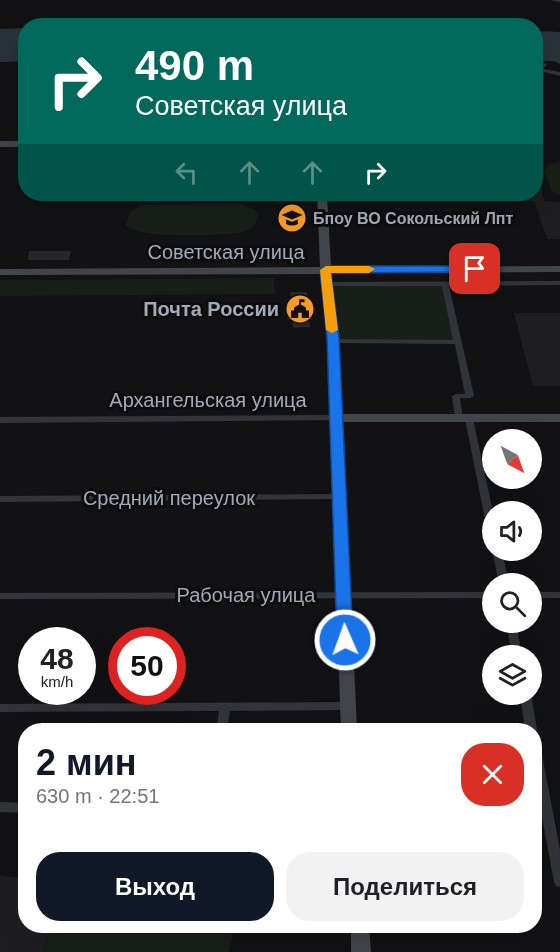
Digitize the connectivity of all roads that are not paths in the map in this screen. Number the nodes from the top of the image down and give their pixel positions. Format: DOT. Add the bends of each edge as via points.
graph roads {
  1 [pos="552,0"];
  2 [pos="560,1"];
  3 [pos="543,70"];
  4 [pos="560,74"];
  5 [pos="0,144"];
  6 [pos="18,144"];
  7 [pos="322,201"];
  8 [pos="560,269"];
  9 [pos="0,272"];
  10 [pos="326,277"];
  11 [pos="560,283"];
  12 [pos="445,284"];
  13 [pos="333,341"];
  14 [pos="458,342"];
  15 [pos="336,418"];
  16 [pos="560,418"];
  17 [pos="464,419"];
  18 [pos="0,420"];
  19 [pos="338,497"];
  20 [pos="0,499"];
  21 [pos="485,501"];
  22 [pos="343,595"];
  23 [pos="482,595"];
  24 [pos="542,595"];
  25 [pos="560,595"];
  26 [pos="0,596"];
  27 [pos="527,705"];
  28 [pos="348,706"];
  29 [pos="225,707"];
  30 [pos="0,708"];
  31 [pos="223,723"];
  32 [pos="349,723"];
  33 [pos="530,723"];
  34 [pos="542,786"];
  35 [pos="0,807"];
  36 [pos="18,808"];
  37 [pos="560,882"];
  38 [pos="360,933"];
  39 [pos="361,952"];
  1 -- 2 [label="street"];
  3 -- 4 [label="street"];
  5 -- 6 [label="main road"];
  7 -- 10 [label="main road"];
  8 -- 10 [label="main road, Советская улица"];
  9 -- 10 [label="main road, Советская улица"];
  10 -- 12 [label="street"];
  10 -- 13 [label="main road"];
  11 -- 12 [label="street"];
  12 -- 14 [label="street"];
  13 -- 14 [label="street"];
  13 -- 15 [label="main road"];
  14 -- 17 [label="street" via="470,396 456,396"];
  15 -- 17 [label="main road, Архангельская улица"];
  15 -- 18 [label="street, Архангельская улица"];
  15 -- 19 [label="main road"];
  16 -- 17 [label="main road, Архангельская улица"];
  17 -- 21 [label="street"];
  19 -- 20 [label="street, Средний переулок"];
  19 -- 22 [label="main road"];
  22 -- 23 [label="street, Рабочая улица"];
  22 -- 26 [label="street, Рабочая улица"];
  22 -- 28 [label="main road"];
  24 -- 25 [label="street"];
  27 -- 33 [label="street"];
  28 -- 29 [label="street"];
  28 -- 32 [label="main road"];
  29 -- 30 [label="street"];
  29 -- 31 [label="street"];
  34 -- 37 [label="street"];
  35 -- 36 [label="street"];
  38 -- 39 [label="main road"];
}
